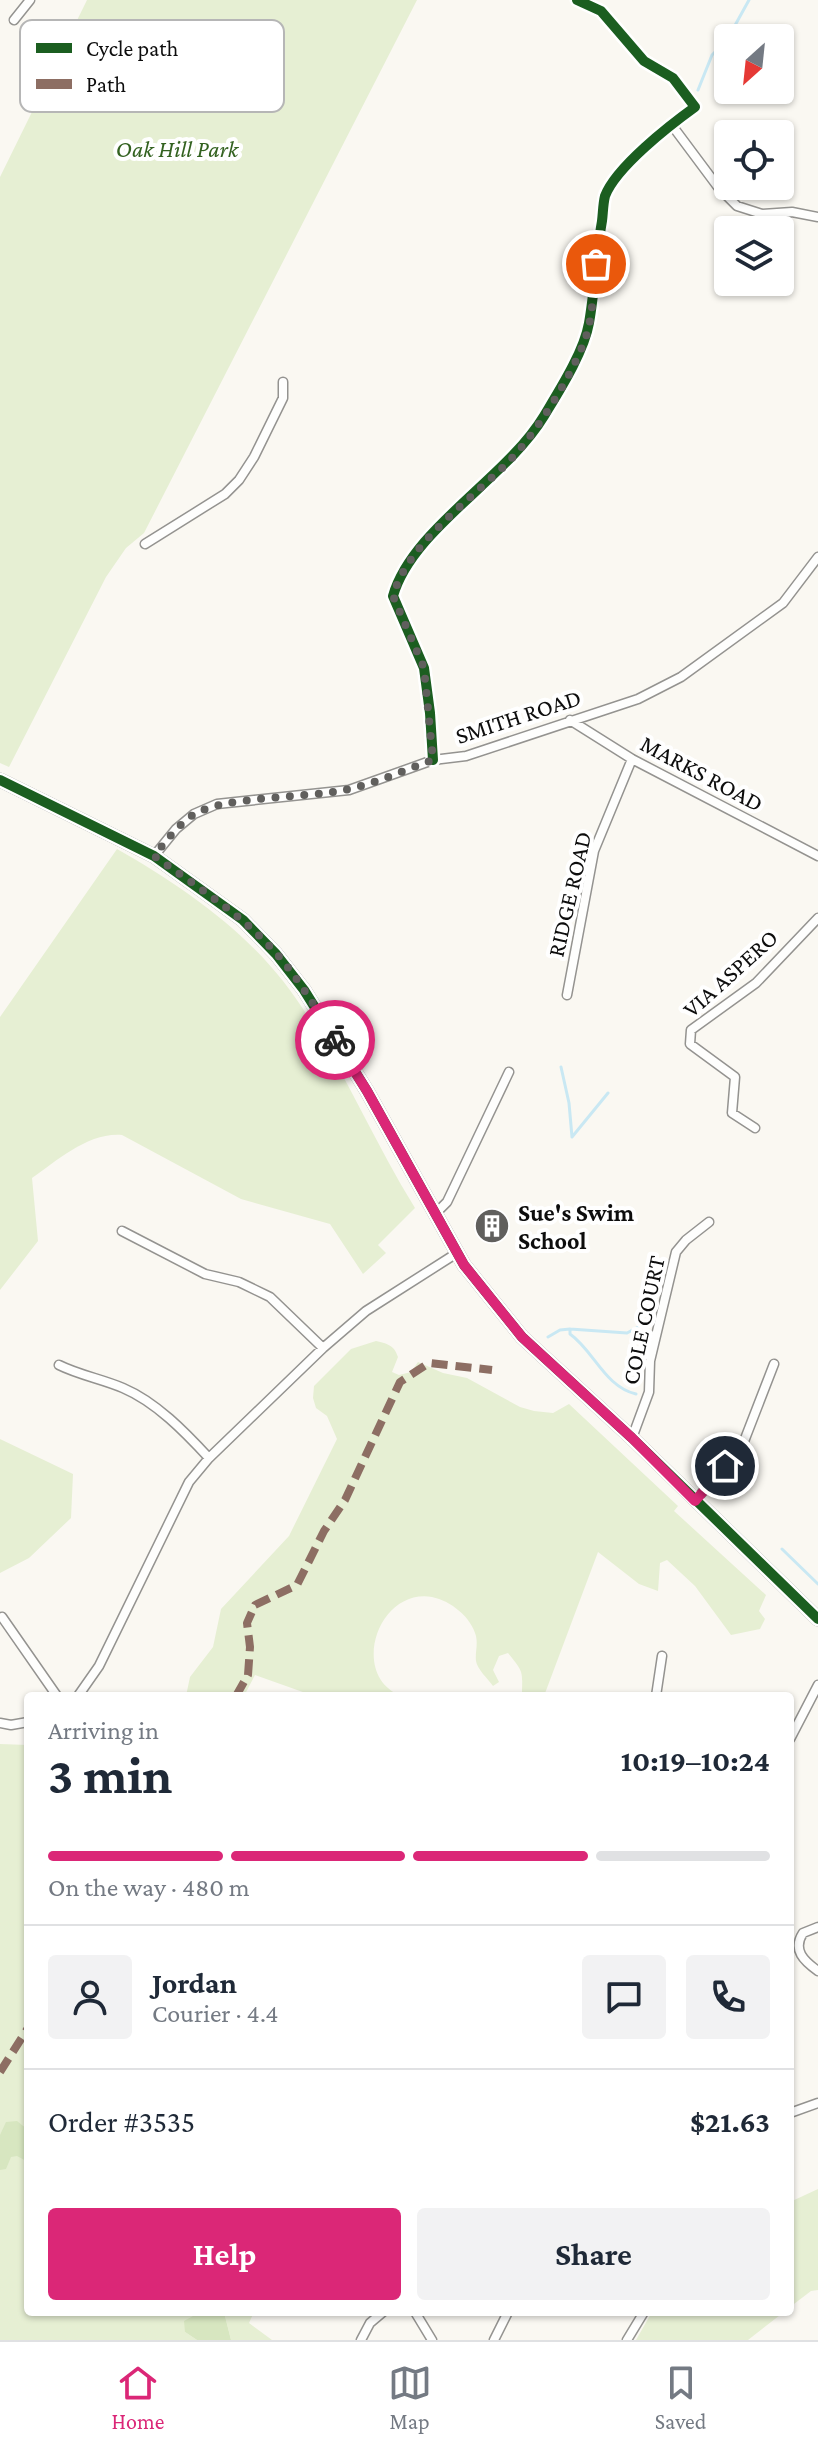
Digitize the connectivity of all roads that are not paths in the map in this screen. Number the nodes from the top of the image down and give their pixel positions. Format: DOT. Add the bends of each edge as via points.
graph roads {
  1 [pos="30,0"];
  2 [pos="577,0"];
  3 [pos="14,20"];
  4 [pos="671,124"];
  5 [pos="818,217"];
  6 [pos="283,382"];
  7 [pos="145,544"];
  8 [pos="818,557"];
  9 [pos="570,720"];
  10 [pos="632,759"];
  11 [pos="433,760"];
  12 [pos="0,780"];
  13 [pos="154,856"];
  14 [pos="818,856"];
  15 [pos="818,918"];
  16 [pos="567,995"];
  17 [pos="509,1072"];
  18 [pos="755,1128"];
  19 [pos="434,1215"];
  20 [pos="709,1222"];
  21 [pos="122,1231"];
  22 [pos="457,1253"];
  23 [pos="323,1348"];
  24 [pos="774,1364"];
  25 [pos="59,1365"];
  26 [pos="632,1438"];
  27 [pos="209,1458"];
  28 [pos="695,1501"];
  29 [pos="2,1617"];
  30 [pos="818,1619"];
  31 [pos="662,1656"];
  32 [pos="818,1685"];
  33 [pos="54,1692"];
  34 [pos="81,1692"];
  35 [pos="657,1692"];
  36 [pos="0,1723"];
  37 [pos="24,1723"];
  38 [pos="794,1731"];
  39 [pos="818,1927"];
  40 [pos="818,1971"];
  41 [pos="818,2103"];
  42 [pos="794,2112"];
  43 [pos="378,2316"];
  44 [pos="417,2316"];
  45 [pos="506,2316"];
  46 [pos="642,2316"];
  47 [pos="361,2340"];
  48 [pos="432,2340"];
  49 [pos="494,2340"];
  50 [pos="627,2340"];
  1 -- 3 [label="street"];
  2 -- 4 [label="street" via="601,11 644,61 673,78 695,107"];
  4 -- 5 [label="street" via="737,206 762,214"];
  4 -- 11 [label="street" via="620,173 606,196 589,327 544,416 513,457 413,555 395,590 424,668"];
  6 -- 7 [label="street" via="283,398 239,480"];
  8 -- 9 [label="street, SMITH ROAD" via="783,603 681,677 638,699"];
  9 -- 10 [label="street, MARKS ROAD"];
  9 -- 11 [label="street, SMITH ROAD" via="466,756"];
  10 -- 14 [label="street, MARKS ROAD"];
  10 -- 16 [label="street, RIDGE ROAD" via="594,851"];
  11 -- 13 [label="street, SMITH ROAD" via="349,790 217,804 194,814"];
  12 -- 13 [label="street"];
  13 -- 19 [label="street" via="243,920 286,966 367,1091"];
  15 -- 18 [label="street, VIA ASPERO" via="756,983 691,1030 690,1044 735,1077 732,1113"];
  17 -- 19 [label="street" via="447,1202"];
  19 -- 22 [label="street"];
  20 -- 26 [label="street, COLE COURT" via="676,1252 650,1361 649,1392"];
  21 -- 23 [label="street" via="205,1274 270,1297"];
  22 -- 23 [label="street" via="366,1311"];
  22 -- 26 [label="street" via="522,1337"];
  23 -- 27 [label="street"];
  24 -- 28 [label="street" via="743,1444"];
  25 -- 27 [label="street" via="126,1389 185,1432"];
  26 -- 28 [label="street"];
  27 -- 34 [label="street" via="189,1482 99,1666"];
  28 -- 30 [label="street"];
  29 -- 33 [label="street"];
  31 -- 35 [label="street"];
  32 -- 38 [label="street"];
  36 -- 37 [label="street"];
  39 -- 40 [label="street" via="803,1933 798,1946 800,1955"];
  41 -- 42 [label="street"];
  43 -- 47 [label="street"];
  44 -- 48 [label="street"];
  45 -- 49 [label="street"];
  46 -- 50 [label="street"];
}
